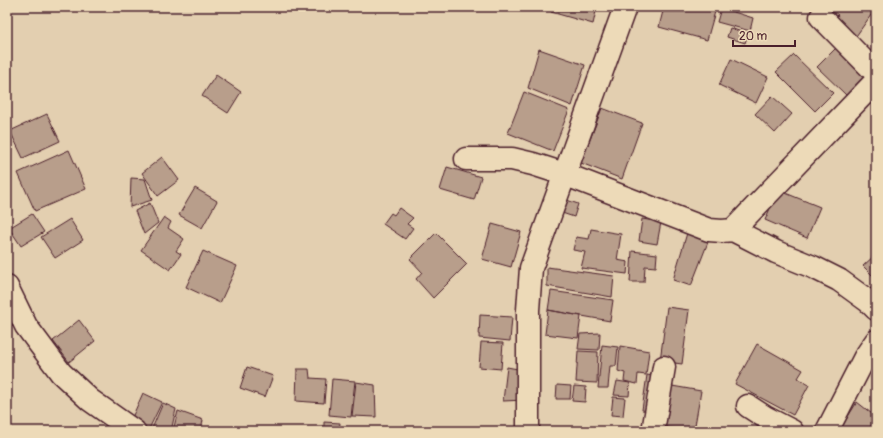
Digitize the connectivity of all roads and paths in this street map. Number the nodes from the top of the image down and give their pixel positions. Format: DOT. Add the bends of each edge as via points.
graph roads {
  1 [pos="625,7"];
  2 [pos="821,17"];
  3 [pos="876,73"];
  4 [pos="876,81"];
  5 [pos="466,159"];
  6 [pos="564,174"];
  7 [pos="734,230"];
  8 [pos="7,287"];
  9 [pos="876,309"];
  10 [pos="876,341"];
  11 [pos="664,367"];
  12 [pos="748,406"];
  13 [pos="134,431"];
  14 [pos="528,431"];
  15 [pos="653,431"];
  16 [pos="792,431"];
  17 [pos="827,431"];
  1 -- 6 [label="street"];
  2 -- 3 [label="street"];
  4 -- 7 [label="street"];
  5 -- 6 [label="street" via="512,159"];
  6 -- 7 [label="street" via="709,230"];
  6 -- 14 [label="street" via="531,268 528,310"];
  7 -- 9 [label="street" via="839,280"];
  8 -- 13 [label="street" via="26,326 62,373 90,400"];
  10 -- 17 [label="street" via="865,357"];
  11 -- 15 [label="street"];
  12 -- 16 [label="street"];
}
